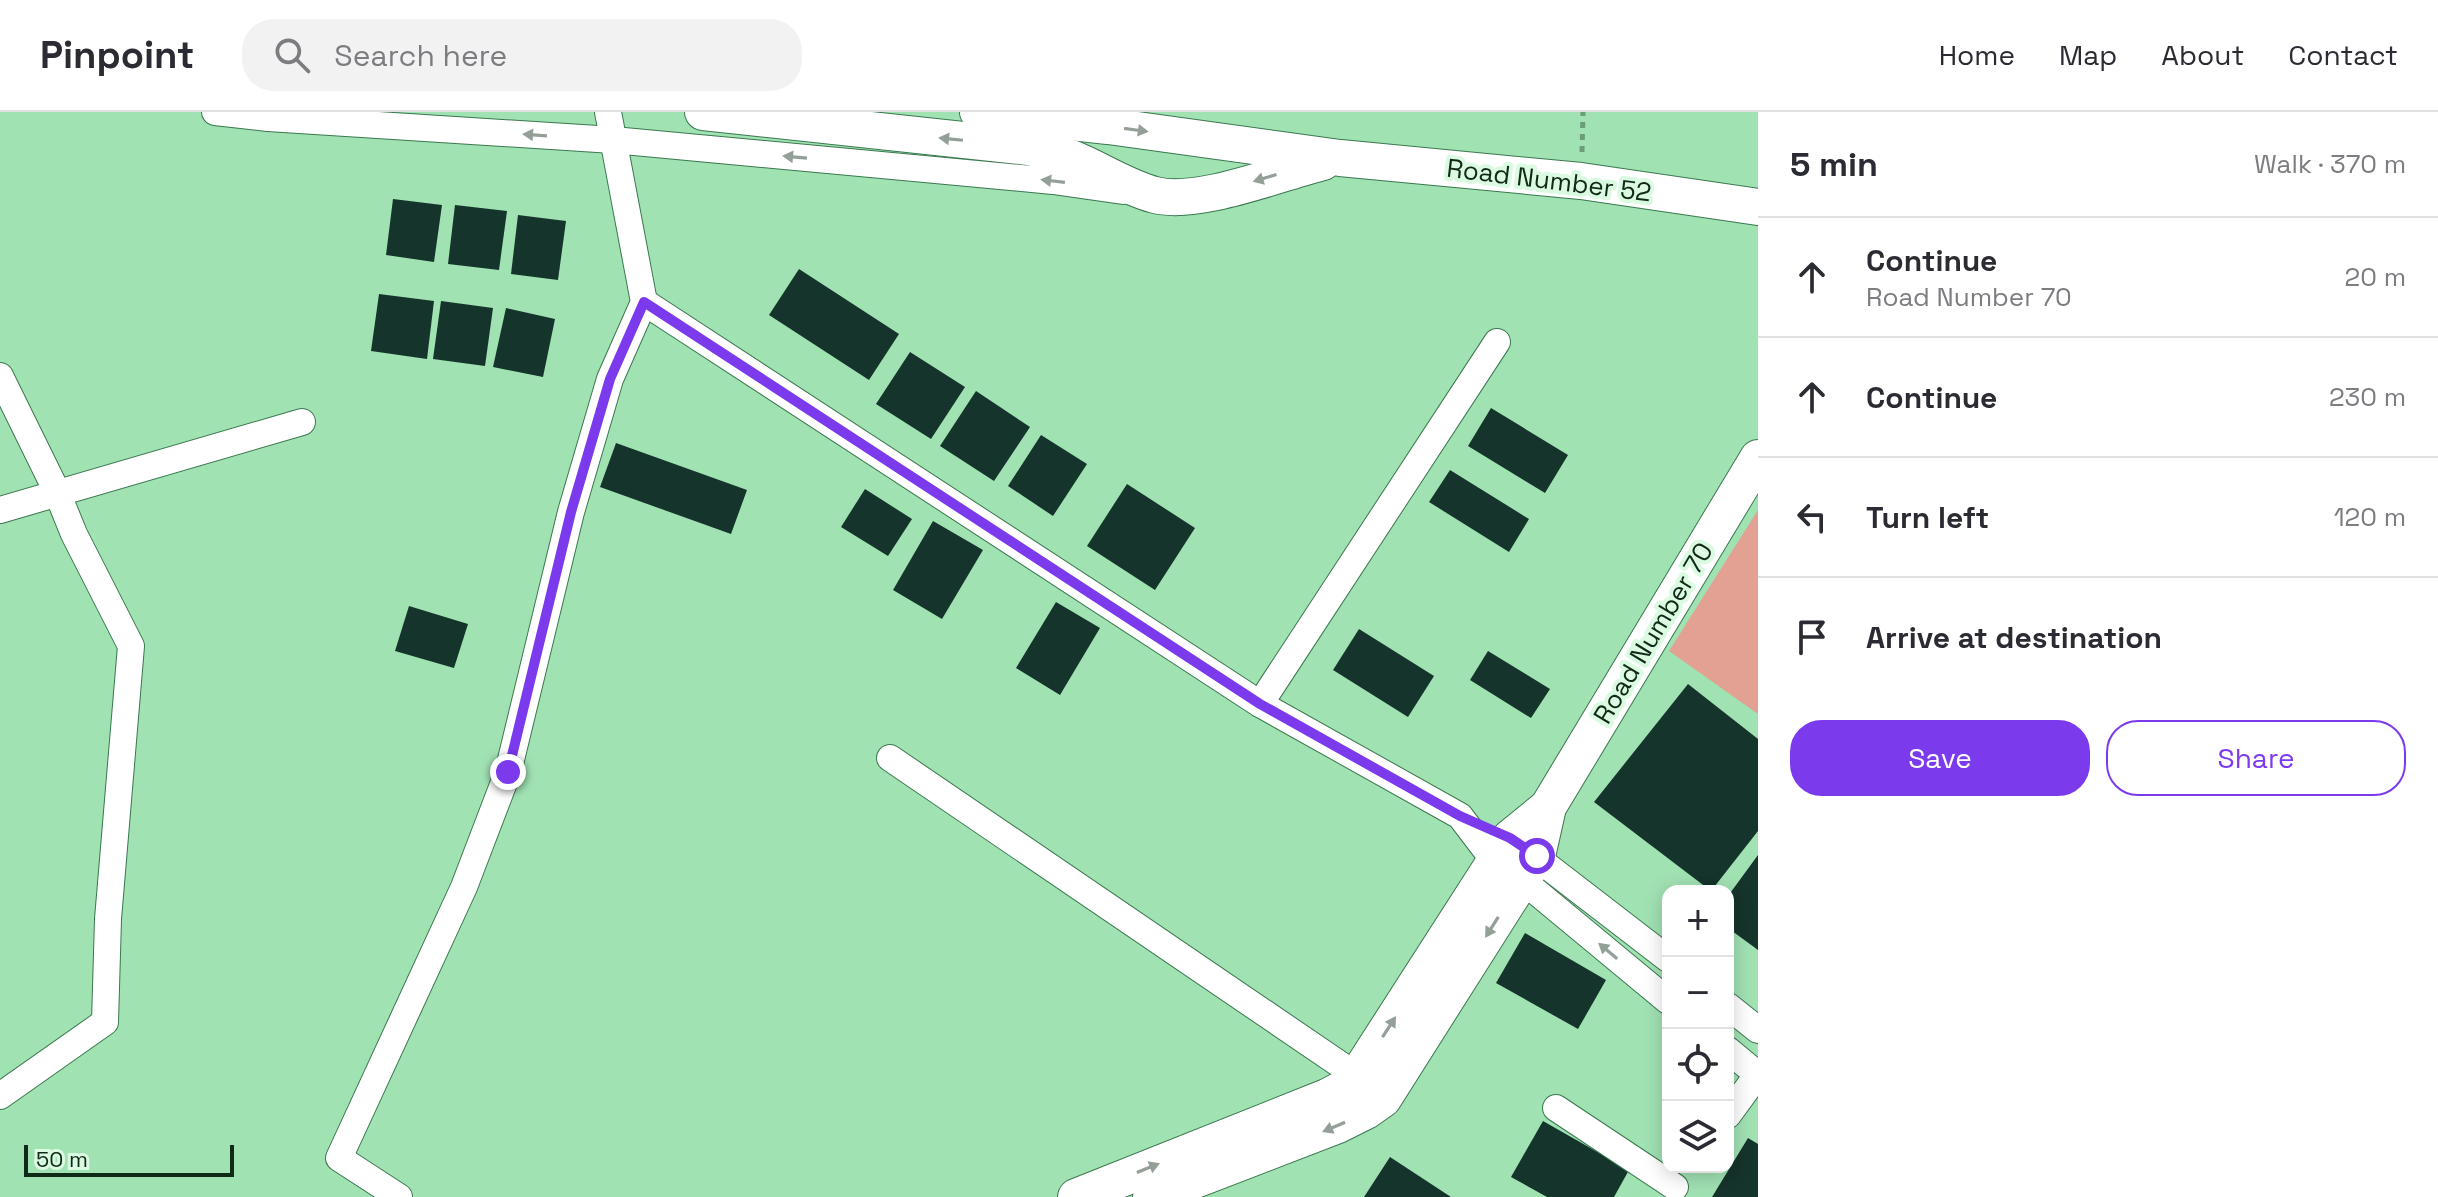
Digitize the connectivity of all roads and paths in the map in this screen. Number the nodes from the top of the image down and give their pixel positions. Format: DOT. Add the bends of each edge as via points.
graph roads {
  1 [pos="215,112"];
  2 [pos="608,112"];
  3 [pos="703,112"];
  4 [pos="978,112"];
  5 [pos="1030,132"];
  6 [pos="613,140"];
  7 [pos="1340,158"];
  8 [pos="1158,196"];
  9 [pos="1758,207"];
  10 [pos="644,302"];
  11 [pos="1497,342"];
  12 [pos="0,376"];
  13 [pos="302,422"];
  14 [pos="1758,458"];
  15 [pos="57,492"];
  16 [pos="0,510"];
  17 [pos="1260,704"];
  18 [pos="890,758"];
  19 [pos="1516,859"];
  20 [pos="1665,957"];
  21 [pos="1662,995"];
  22 [pos="1734,1011"];
  23 [pos="1758,1030"];
  24 [pos="1734,1055"];
  25 [pos="1758,1074"];
  26 [pos="1370,1088"];
  27 [pos="0,1096"];
  28 [pos="1734,1107"];
  29 [pos="1556,1108"];
  30 [pos="1678,1184"];
  31 [pos="399,1197"];
  32 [pos="1076,1197"];
  33 [pos="1151,1197"];
  6 -- 1 [label="street, one-way"];
  2 -- 6 [label="street"];
  5 -- 3 [label="main road, Road Number 52, one-way"];
  4 -- 5 [label="main road, Road Number 52"];
  5 -- 7 [label="main road, Road Number 52, one-way"];
  5 -- 8 [label="main road, Road Number 52" via="1067,156"];
  8 -- 6 [label="street, one-way" via="1053,181"];
  6 -- 10 [label="street"];
  7 -- 8 [label="main road, Road Number 52, one-way" via="1224,191"];
  7 -- 9 [label="main road, Road Number 52" via="1581,181"];
  10 -- 17 [label="street"];
  10 -- 31 [label="street" via="610,379 571,512 508,772 464,887 339,1158"];
  11 -- 17 [label="street"];
  12 -- 15 [label="street"];
  13 -- 15 [label="street"];
  14 -- 19 [label="main road, Road Number 70"];
  15 -- 16 [label="street"];
  15 -- 27 [label="street" via="131,646 108,919 105,1022"];
  17 -- 19 [label="street" via="1460,816"];
  18 -- 26 [label="street"];
  19 -- 20 [label="street"];
  21 -- 19 [label="street, one-way"];
  19 -- 26 [label="main road, Road Number 70"];
  22 -- 23 [label="street"];
  24 -- 25 [label="street"];
  25 -- 28 [label="street"];
  32 -- 26 [label="main road, one-way" via="1346,1087"];
  26 -- 33 [label="main road, one-way" via="1366,1111 1338,1125"];
  29 -- 30 [label="street"];
}
